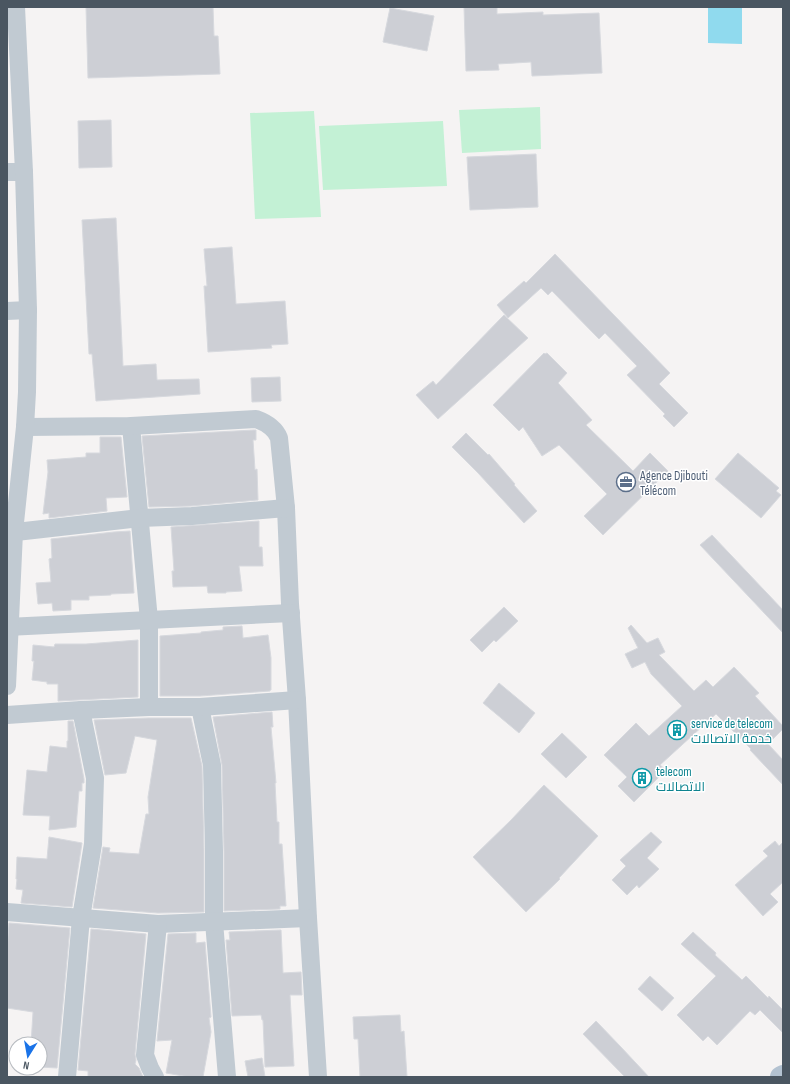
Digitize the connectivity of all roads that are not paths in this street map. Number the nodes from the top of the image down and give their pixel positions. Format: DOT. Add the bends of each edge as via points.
graph roads {
  1 [pos="16,7"];
  2 [pos="14,96"];
  3 [pos="16,172"];
  4 [pos="28,310"];
  5 [pos="7,311"];
  6 [pos="131,426"];
  7 [pos="25,427"];
  8 [pos="286,508"];
  9 [pos="140,518"];
  10 [pos="10,532"];
  11 [pos="291,613"];
  12 [pos="148,620"];
  13 [pos="8,627"];
  14 [pos="7,686"];
  15 [pos="297,700"];
  16 [pos="149,707"];
  17 [pos="200,707"];
  18 [pos="81,710"];
  19 [pos="7,715"];
  20 [pos="7,912"];
  21 [pos="81,918"];
  22 [pos="308,918"];
  23 [pos="214,922"];
  24 [pos="158,924"];
  25 [pos="67,1077"];
  26 [pos="155,1077"];
  27 [pos="227,1077"];
  28 [pos="318,1077"];
  1 -- 2 [label="street"];
  2 -- 3 [label="street"];
  3 -- 4 [label="street"];
  4 -- 5 [label="street"];
  4 -- 7 [label="street"];
  6 -- 7 [label="street"];
  6 -- 8 [label="street" via="256,419 264,422 277,432 279,438"];
  6 -- 9 [label="street"];
  7 -- 10 [label="street"];
  8 -- 9 [label="street"];
  8 -- 11 [label="street"];
  9 -- 10 [label="street"];
  9 -- 12 [label="street"];
  10 -- 13 [label="street"];
  11 -- 12 [label="street"];
  11 -- 15 [label="street"];
  12 -- 13 [label="street"];
  12 -- 16 [label="street"];
  13 -- 14 [label="street"];
  15 -- 17 [label="street"];
  15 -- 22 [label="street"];
  16 -- 17 [label="street"];
  16 -- 18 [label="street"];
  17 -- 23 [label="street" via="212,765"];
  18 -- 19 [label="street"];
  18 -- 21 [label="street" via="95,778 93,844"];
  20 -- 21 [label="street"];
  21 -- 24 [label="street"];
  21 -- 25 [label="street"];
  22 -- 23 [label="street"];
  22 -- 28 [label="street"];
  23 -- 24 [label="street"];
  23 -- 27 [label="street"];
  24 -- 26 [label="street" via="145,1055"];
}
